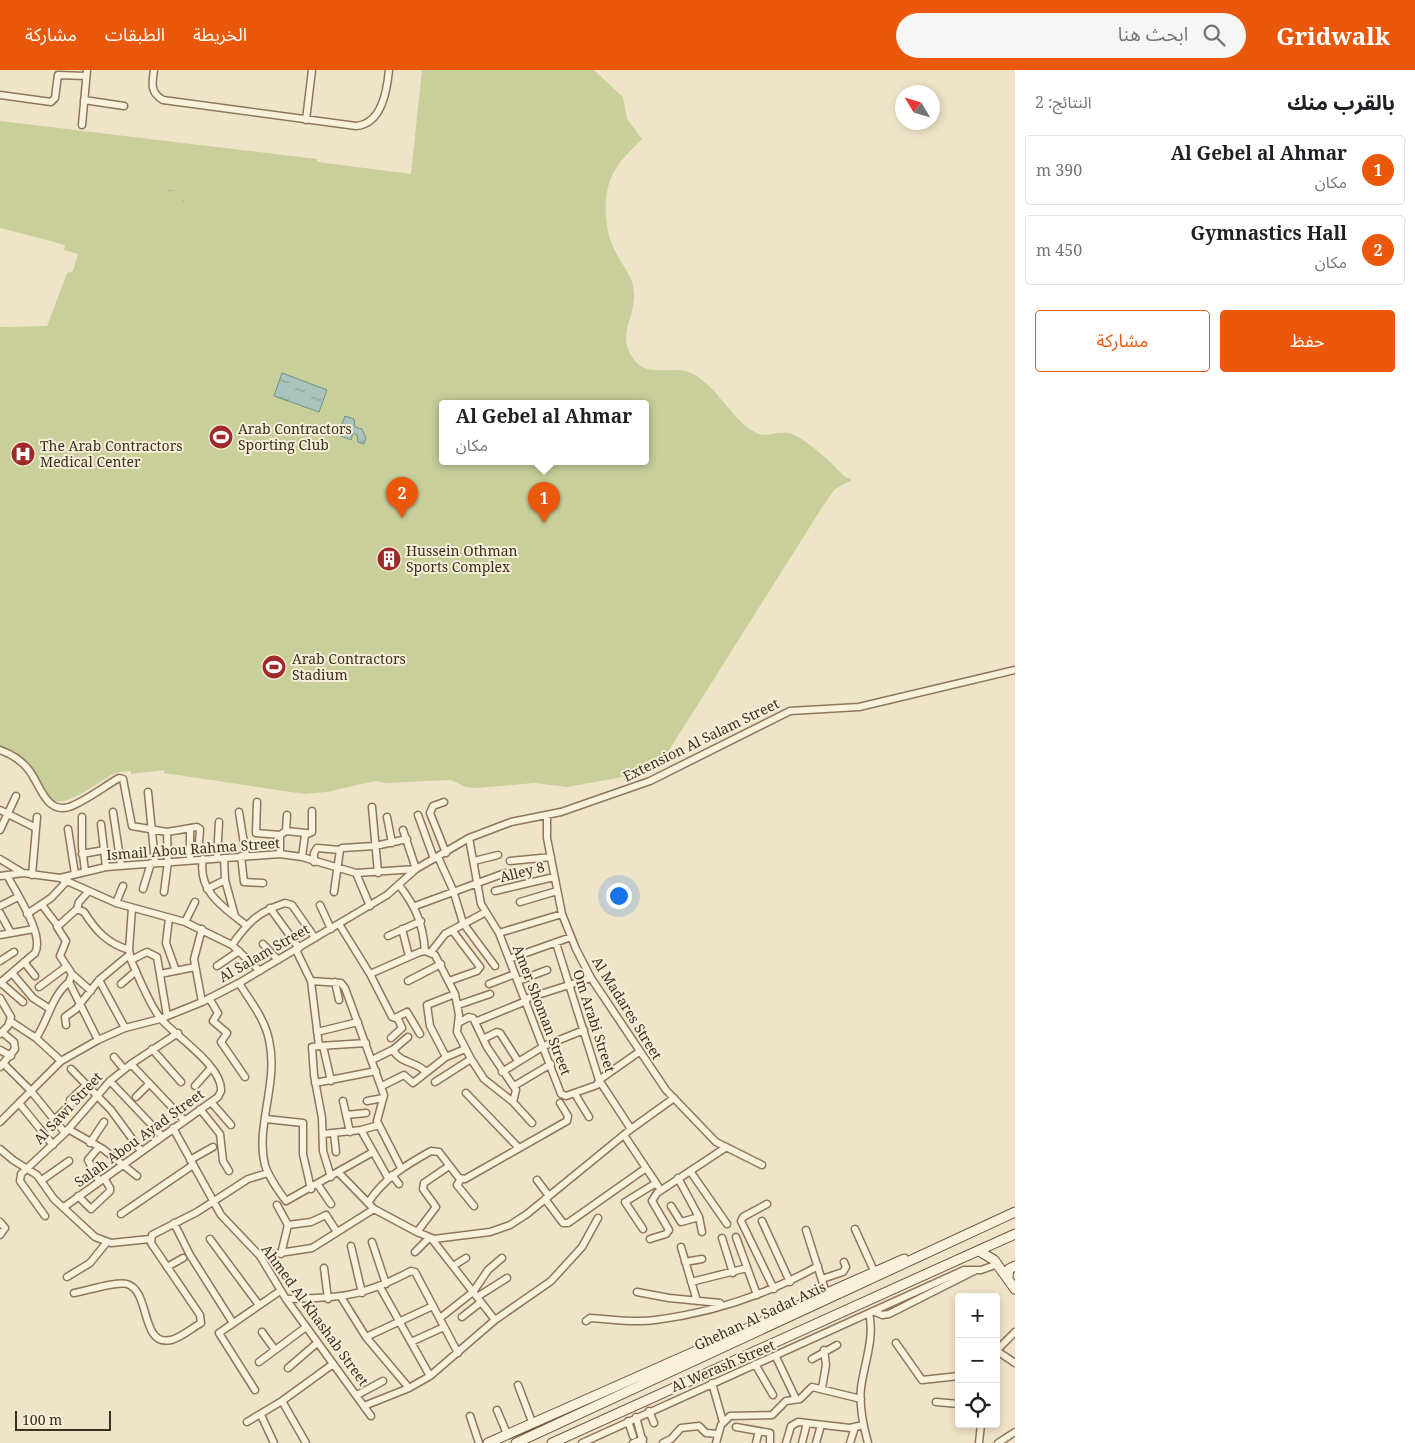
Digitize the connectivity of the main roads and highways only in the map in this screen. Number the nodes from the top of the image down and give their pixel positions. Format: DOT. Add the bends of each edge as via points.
graph roads {
  1 [pos="1015,1212"];
  2 [pos="1015,1234"];
  3 [pos="942,1247"];
  4 [pos="978,1251"];
  5 [pos="1015,1266"];
  6 [pos="1008,1277"];
  7 [pos="1015,1289"];
  8 [pos="488,1443"];
  9 [pos="516,1443"];
  10 [pos="552,1443"];
  1 -- 3 [label="main road, Ghehan Al Sadat Axis"];
  2 -- 4 [label="main road"];
  3 -- 8 [label="main road" via="919,1252"];
  3 -- 9 [label="main road, Ghehan Al Sadat Axis"];
  4 -- 6 [label="main road" via="998,1264"];
  4 -- 10 [label="main road"];
  5 -- 6 [label="main road" via="1009,1269"];
  6 -- 7 [label="main road"];
}
